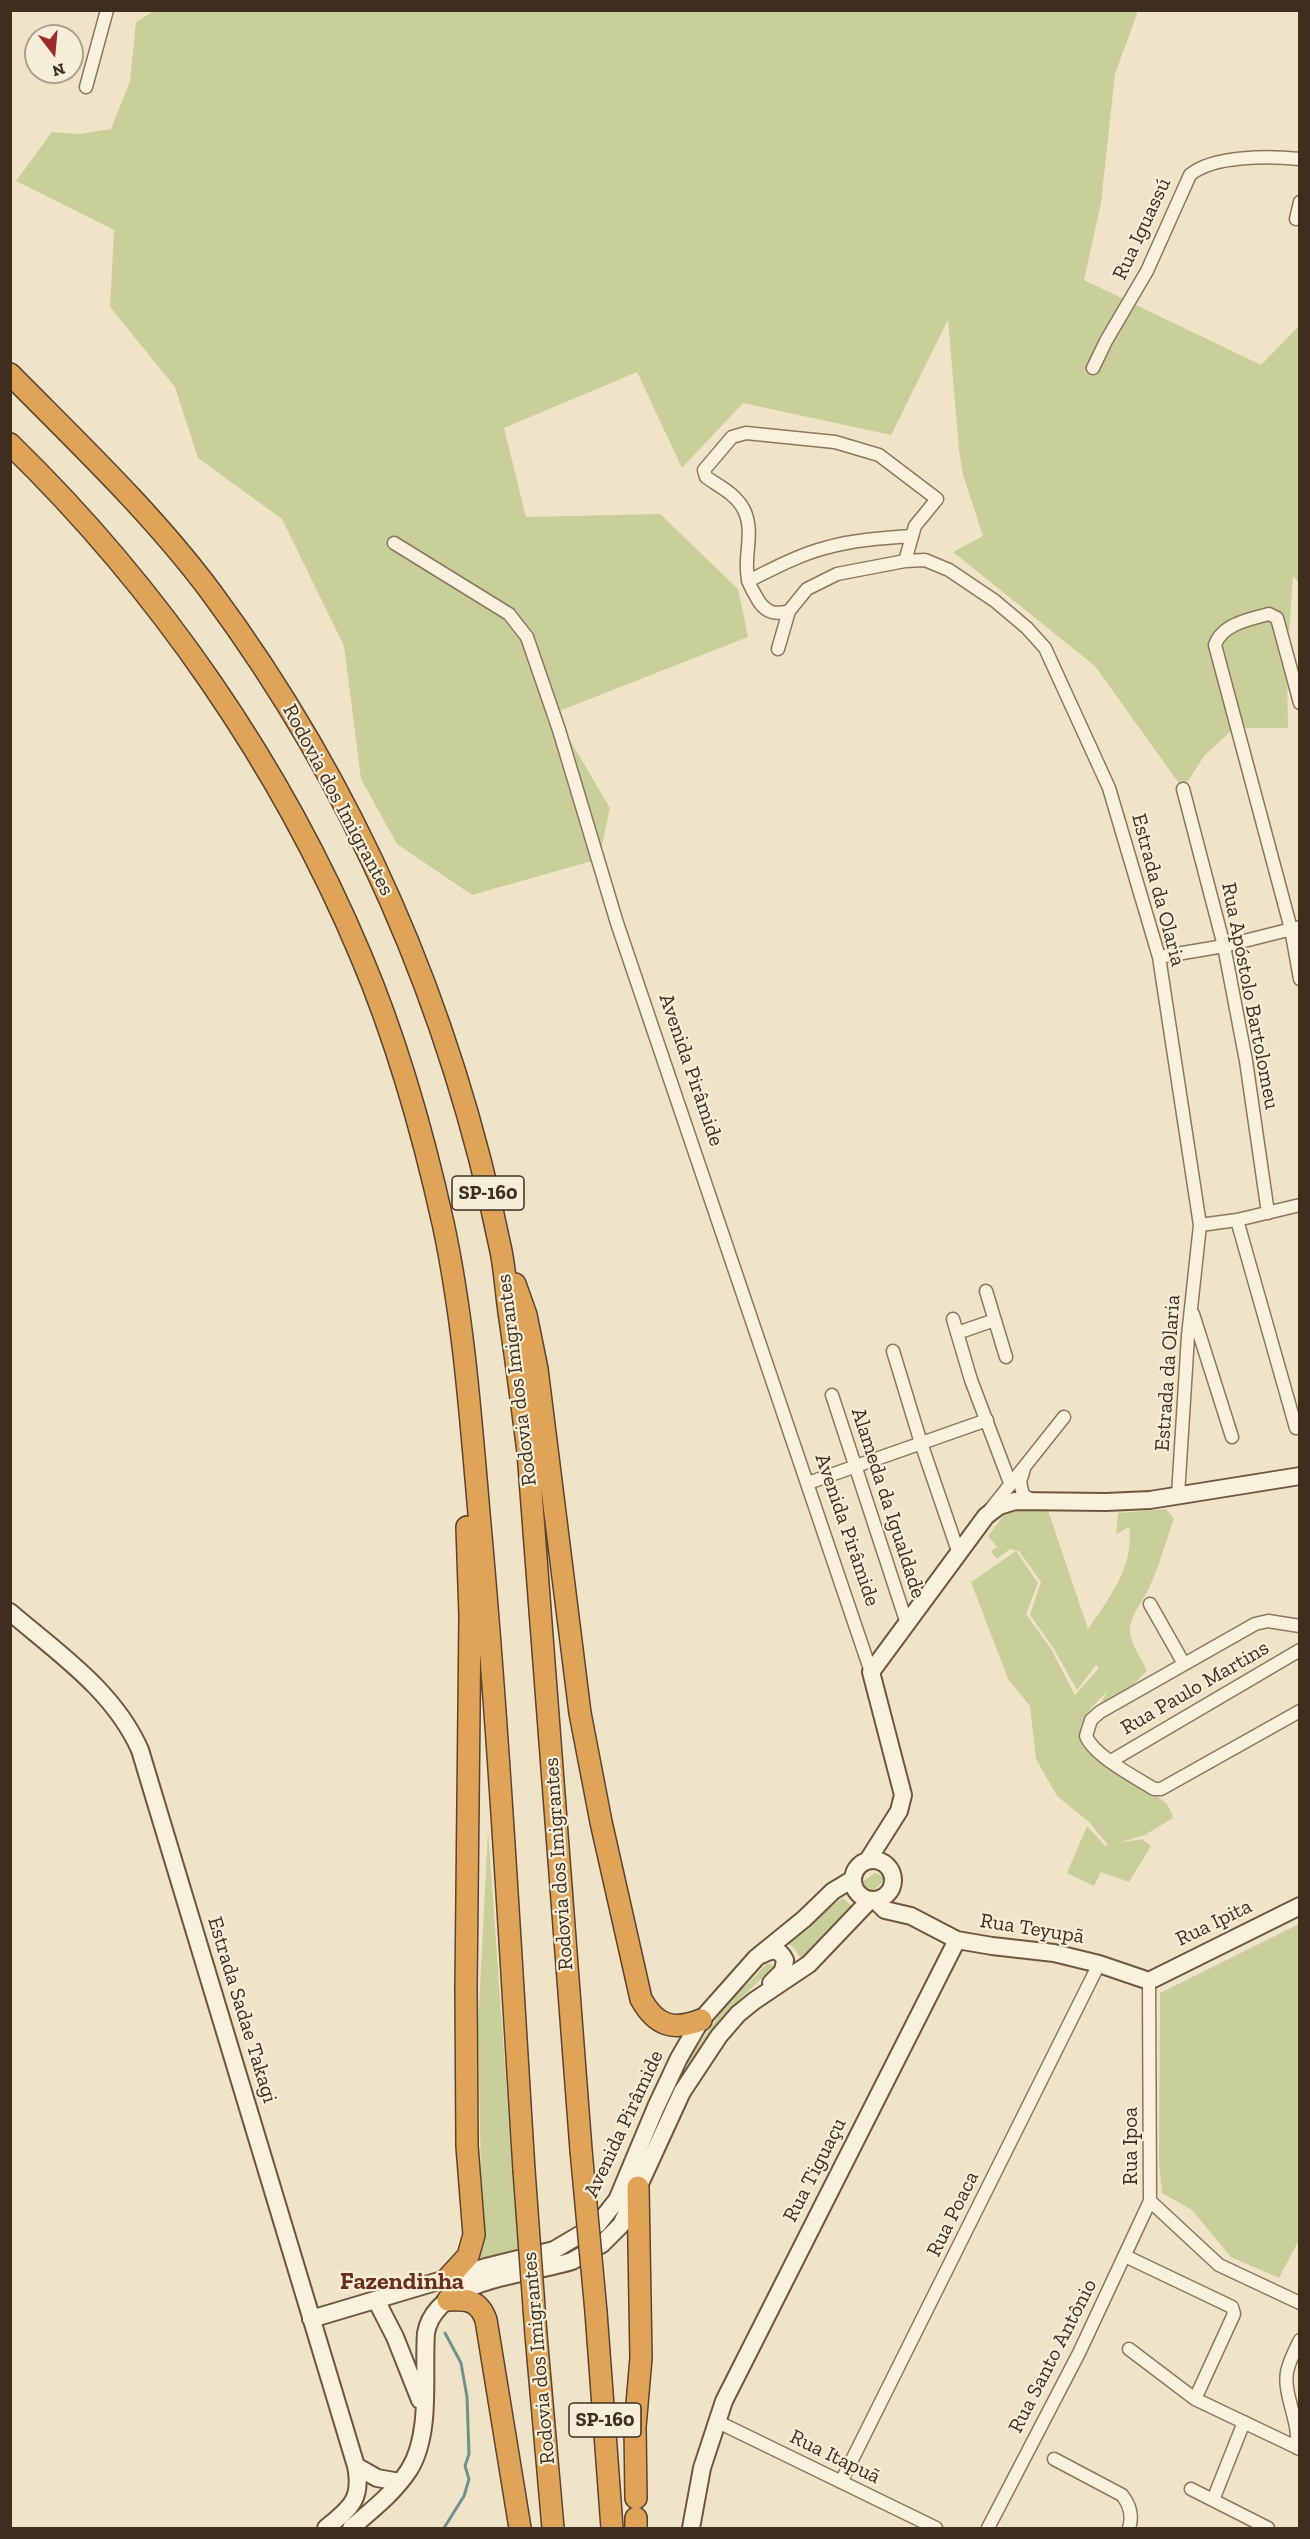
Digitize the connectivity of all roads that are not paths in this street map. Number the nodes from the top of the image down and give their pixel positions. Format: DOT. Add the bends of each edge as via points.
graph roads {
  1 [pos="107,10"];
  2 [pos="86,87"];
  3 [pos="1299,159"];
  4 [pos="1299,202"];
  5 [pos="1296,219"];
  6 [pos="1093,368"];
  7 [pos="10,374"];
  8 [pos="10,444"];
  9 [pos="912,536"];
  10 [pos="394,543"];
  11 [pos="905,561"];
  12 [pos="748,581"];
  13 [pos="789,611"];
  14 [pos="778,650"];
  15 [pos="1299,703"];
  16 [pos="1182,789"];
  17 [pos="1295,928"];
  18 [pos="1224,946"];
  19 [pos="1159,957"];
  20 [pos="1299,979"];
  21 [pos="1299,1206"];
  22 [pos="1268,1213"];
  23 [pos="1237,1220"];
  24 [pos="1200,1225"];
  25 [pos="502,1253"];
  26 [pos="986,1291"];
  27 [pos="1192,1310"];
  28 [pos="953,1319"];
  29 [pos="995,1320"];
  30 [pos="957,1334"];
  31 [pos="893,1351"];
  32 [pos="1006,1357"];
  33 [pos="832,1395"];
  34 [pos="1065,1417"];
  35 [pos="987,1420"];
  36 [pos="1296,1428"];
  37 [pos="1232,1437"];
  38 [pos="921,1443"];
  39 [pos="856,1466"];
  40 [pos="1024,1468"];
  41 [pos="1299,1476"];
  42 [pos="808,1483"];
  43 [pos="1010,1483"];
  44 [pos="478,1492"];
  45 [pos="1178,1495"];
  46 [pos="1030,1499"];
  47 [pos="986,1516"];
  48 [pos="959,1554"];
  49 [pos="1150,1604"];
  50 [pos="10,1612"];
  51 [pos="907,1624"];
  52 [pos="1299,1626"];
  53 [pos="1299,1650"];
  54 [pos="1184,1664"];
  55 [pos="872,1672"];
  56 [pos="1299,1711"];
  57 [pos="1111,1761"];
  58 [pos="876,1862"];
  59 [pos="853,1879"];
  60 [pos="879,1898"];
  61 [pos="1299,1906"];
  62 [pos="957,1940"];
  63 [pos="756,1958"];
  64 [pos="1099,1964"];
  65 [pos="1149,1981"];
  66 [pos="738,2014"];
  67 [pos="701,2020"];
  68 [pos="638,2187"];
  69 [pos="1150,2201"];
  70 [pos="1125,2256"];
  71 [pos="447,2289"];
  72 [pos="376,2300"];
  73 [pos="1299,2304"];
  74 [pos="310,2319"];
  75 [pos="1299,2340"];
  76 [pos="1129,2349"];
  77 [pos="1195,2398"];
  78 [pos="424,2410"];
  79 [pos="716,2421"];
  80 [pos="1244,2422"];
  81 [pos="1298,2448"];
  82 [pos="1054,2459"];
  83 [pos="356,2466"];
  84 [pos="400,2482"];
  85 [pos="841,2482"];
  86 [pos="1191,2489"];
  87 [pos="1213,2500"];
  88 [pos="636,2515"];
  89 [pos="326,2529"];
  90 [pos="351,2529"];
  91 [pos="520,2529"];
  92 [pos="553,2529"];
  93 [pos="612,2529"];
  94 [pos="691,2529"];
  95 [pos="936,2529"];
  96 [pos="987,2529"];
  97 [pos="1129,2529"];
  98 [pos="1268,2529"];
  1 -- 2 [label="street"];
  3 -- 6 [label="street, Rua Iguassú" via="1219,162 1190,175 1147,271"];
  4 -- 5 [label="street"];
  7 -- 25 [label="highway, Rodovia dos Imigrantes / SP-160" via="101,467 210,590 319,756 392,900 450,1053"];
  8 -- 44 [label="highway, Rodovia dos Imigrantes / SP-160" via="94,531 153,601 260,758 346,922 395,1050 444,1227 464,1352"];
  9 -- 11 [label="street"];
  9 -- 12 [label="street" via="823,548"];
  9 -- 12 [label="street" via="915,526 937,500 879,455 835,442 746,432 732,437 704,470 706,477 733,494 744,511 750,533"];
  10 -- 42 [label="street, Avenida Pirâmide" via="509,614 527,637 560,729 617,923"];
  11 -- 13 [label="street, Estrada da Olaria" via="826,578 807,589"];
  11 -- 19 [label="street, Estrada da Olaria" via="925,560 949,570 995,601 1045,648 1109,788"];
  12 -- 13 [label="street" via="763,608 778,615"];
  13 -- 14 [label="street, Estrada da Olaria"];
  15 -- 17 [label="street" via="1277,618 1269,614 1223,631 1215,645"];
  16 -- 18 [label="street, Rua Apóstolo Bartolomeu"];
  17 -- 18 [label="street"];
  17 -- 20 [label="street"];
  18 -- 19 [label="street"];
  18 -- 22 [label="street, Rua Apóstolo Bartolomeu" via="1246,1061"];
  19 -- 24 [label="street, Estrada da Olaria"];
  21 -- 22 [label="street"];
  22 -- 23 [label="street"];
  23 -- 24 [label="street"];
  23 -- 36 [label="street"];
  24 -- 27 [label="street, Estrada da Olaria"];
  25 -- 67 [label="highway" via="525,1315 537,1369 580,1713 641,1999 664,2023 684,2027"];
  25 -- 93 [label="highway, Rodovia dos Imigrantes / SP-160, bridge" via="528,1452"];
  26 -- 29 [label="street"];
  27 -- 37 [label="street"];
  27 -- 45 [label="street, Estrada da Olaria"];
  28 -- 30 [label="street"];
  29 -- 30 [label="street"];
  29 -- 32 [label="street"];
  30 -- 35 [label="street"];
  31 -- 38 [label="street"];
  33 -- 39 [label="street, Alameda da Igualdade"];
  34 -- 40 [label="street"];
  35 -- 38 [label="street"];
  35 -- 43 [label="street"];
  38 -- 39 [label="street"];
  38 -- 48 [label="street"];
  39 -- 42 [label="street"];
  39 -- 51 [label="street, Alameda da Igualdade"];
  40 -- 43 [label="street"];
  40 -- 46 [label="street" via="1020,1488"];
  41 -- 45 [label="main road"];
  42 -- 55 [label="street, Avenida Pirâmide"];
  43 -- 47 [label="street"];
  44 -- 71 [label="highway" via="467,1521 467,2146 473,2240 468,2256"];
  44 -- 92 [label="highway, Rodovia dos Imigrantes / SP-160, bridge" via="524,2170"];
  45 -- 46 [label="main road" via="1106,1502"];
  46 -- 47 [label="main road" via="1006,1503"];
  47 -- 48 [label="main road"];
  48 -- 51 [label="main road"];
  49 -- 54 [label="street"];
  50 -- 74 [label="main road, Estrada Sadae Takagi" via="102,1693 125,1721 140,1750"];
  51 -- 55 [label="main road"];
  52 -- 54 [label="street" via="1261,1621"];
  53 -- 57 [label="street, Rua Paulo Martins"];
  54 -- 57 [label="street" via="1091,1720 1087,1728 1089,1743"];
  55 -- 58 [label="main road" via="903,1795"];
  56 -- 57 [label="street" via="1161,1789 1154,1789"];
  58 -- 59 [label="main road" via="859,1865"];
  58 -- 60 [label="main road" via="893,1874 893,1881"];
  59 -- 60 [label="main road" via="858,1894"];
  59 -- 63 [label="main road, Avenida Pirâmide" via="833,1891"];
  60 -- 62 [label="main road, Rua Teyupã" via="885,1910 911,1916"];
  60 -- 66 [label="main road, Avenida Pirâmide" via="808,1964"];
  61 -- 65 [label="main road, Rua Ipita"];
  62 -- 64 [label="main road, Rua Teyupã" via="1054,1953"];
  62 -- 79 [label="main road, Rua Tiguaçu"];
  63 -- 66 [label="main road" via="773,1950 782,1955 785,1965"];
  63 -- 67 [label="main road, Avenida Pirâmide"];
  64 -- 65 [label="main road, Rua Teyupã"];
  64 -- 85 [label="street, Rua Poaca"];
  65 -- 69 [label="street, Rua Ipoa"];
  66 -- 68 [label="main road, Avenida Pirâmide" via="709,2049 682,2092"];
  67 -- 71 [label="main road, Avenida Pirâmide" via="656,2107 617,2200 598,2224 554,2250"];
  68 -- 71 [label="main road, Avenida Pirâmide" via="621,2225 586,2254 550,2268 467,2289"];
  68 -- 88 [label="highway" via="641,2358 635,2427"];
  69 -- 70 [label="street, Rua Santo Antônio"];
  69 -- 73 [label="street, Rua Ipoa" via="1219,2265"];
  70 -- 77 [label="street" via="1234,2310"];
  70 -- 96 [label="street, Rua Santo Antônio"];
  71 -- 72 [label="main road, Avenida Pirâmide"];
  71 -- 78 [label="main road, Avenida Pirâmide" via="430,2318 425,2341"];
  71 -- 91 [label="highway" via="473,2301 486,2320"];
  72 -- 74 [label="main road, Avenida Pirâmide"];
  72 -- 78 [label="main road" via="411,2372"];
  74 -- 83 [label="main road, Estrada Sadae Takagi"];
  75 -- 81 [label="street" via="1287,2373"];
  76 -- 77 [label="street"];
  77 -- 80 [label="street"];
  78 -- 84 [label="main road, Avenida Pirâmide" via="418,2450"];
  79 -- 85 [label="street, Rua Itapuã"];
  79 -- 94 [label="main road, Rua Tiguaçu" via="702,2468"];
  80 -- 81 [label="street"];
  80 -- 87 [label="street"];
  82 -- 97 [label="street" via="1122,2495 1130,2504"];
  83 -- 84 [label="main road" via="376,2478"];
  83 -- 89 [label="main road, Estrada Sadae Takagi" via="358,2485 354,2500"];
  84 -- 90 [label="main road, Avenida Pirâmide"];
  85 -- 95 [label="street, Rua Itapuã"];
  86 -- 87 [label="street"];
  87 -- 98 [label="street"];
}
